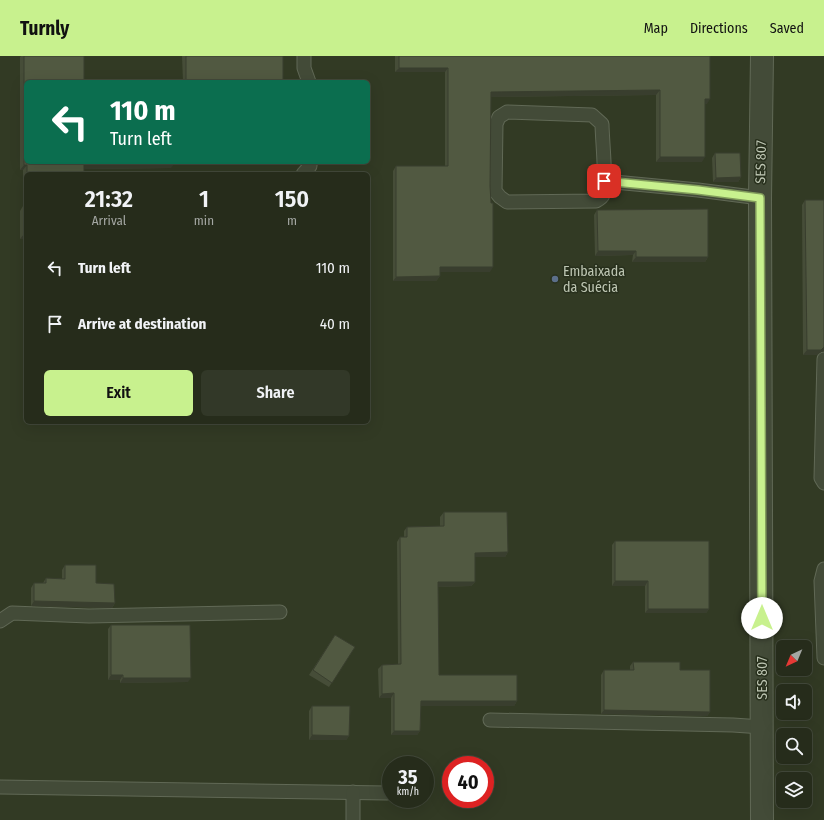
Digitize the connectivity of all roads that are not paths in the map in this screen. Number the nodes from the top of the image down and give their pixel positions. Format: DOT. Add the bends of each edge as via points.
graph roads {
  1 [pos="304,56"];
  2 [pos="762,56"];
  3 [pos="308,80"];
  4 [pos="604,181"];
  5 [pos="760,198"];
  6 [pos="824,359"];
  7 [pos="824,483"];
  8 [pos="824,569"];
  9 [pos="280,612"];
  10 [pos="0,620"];
  11 [pos="824,658"];
  12 [pos="490,720"];
  13 [pos="762,727"];
  14 [pos="0,787"];
  15 [pos="353,792"];
  16 [pos="382,793"];
  17 [pos="353,820"];
  18 [pos="762,820"];
  1 -- 3 [label="lane" via="304,68"];
  2 -- 5 [label="street, SES 807"];
  4 -- 4 [label="lane" via="603,195 596,201 507,202 495,191 496,124 499,117 507,112 592,114 602,124"];
  4 -- 5 [label="lane"];
  5 -- 13 [label="street, SES 807"];
  6 -- 7 [label="lane" via="821,478"];
  8 -- 11 [label="lane" via="821,581"];
  9 -- 10 [label="lane" via="89,616 12,613"];
  12 -- 13 [label="lane"];
  13 -- 18 [label="street, SES 807"];
  14 -- 15 [label="lane"];
  15 -- 16 [label="lane"];
  15 -- 17 [label="lane"];
}
